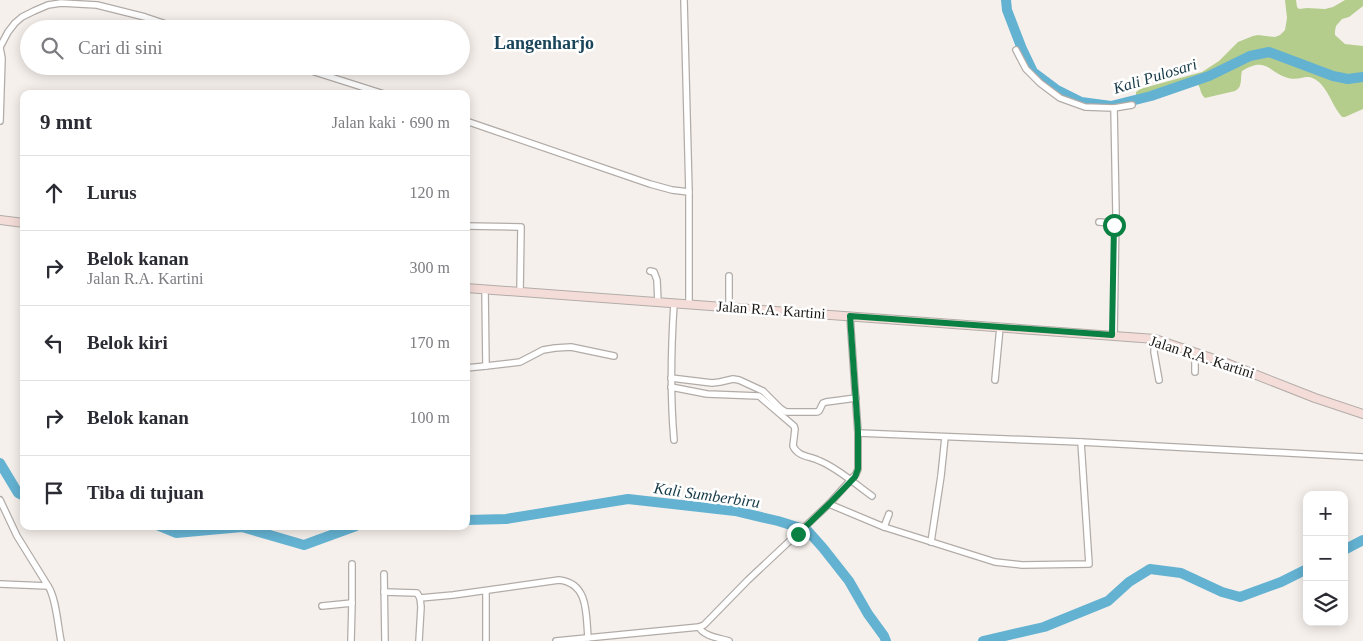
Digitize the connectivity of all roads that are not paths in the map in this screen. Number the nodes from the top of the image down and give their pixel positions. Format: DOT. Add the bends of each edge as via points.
graph roads {
  1 [pos="684,0"];
  2 [pos="154,20"];
  3 [pos="0,48"];
  4 [pos="1016,50"];
  5 [pos="1,73"];
  6 [pos="324,75"];
  7 [pos="371,90"];
  8 [pos="1132,105"];
  9 [pos="1114,108"];
  10 [pos="0,121"];
  11 [pos="470,122"];
  12 [pos="689,192"];
  13 [pos="0,220"];
  14 [pos="20,222"];
  15 [pos="1099,222"];
  16 [pos="470,226"];
  17 [pos="650,271"];
  18 [pos="729,276"];
  19 [pos="470,288"];
  20 [pos="485,290"];
  21 [pos="520,292"];
  22 [pos="658,302"];
  23 [pos="674,304"];
  24 [pos="689,304"];
  25 [pos="729,308"];
  26 [pos="850,316"];
  27 [pos="1000,327"];
  28 [pos="1113,335"];
  29 [pos="1155,339"];
  30 [pos="1195,352"];
  31 [pos="614,356"];
  32 [pos="486,366"];
  33 [pos="470,368"];
  34 [pos="1195,372"];
  35 [pos="995,380"];
  36 [pos="1159,380"];
  37 [pos="671,382"];
  38 [pos="761,394"];
  39 [pos="856,398"];
  40 [pos="1363,414"];
  41 [pos="858,432"];
  42 [pos="945,437"];
  43 [pos="674,440"];
  44 [pos="1081,442"];
  45 [pos="1363,457"];
  46 [pos="852,479"];
  47 [pos="872,496"];
  48 [pos="0,500"];
  49 [pos="829,504"];
  50 [pos="889,514"];
  51 [pos="885,525"];
  52 [pos="931,542"];
  53 [pos="352,564"];
  54 [pos="384,574"];
  55 [pos="0,584"];
  56 [pos="48,586"];
  57 [pos="486,591"];
  58 [pos="384,592"];
  59 [pos="420,598"];
  60 [pos="352,603"];
  61 [pos="322,606"];
  62 [pos="699,627"];
  63 [pos="588,638"];
  64 [pos="580,640"];
  65 [pos="61,641"];
  66 [pos="351,641"];
  67 [pos="385,641"];
  68 [pos="419,641"];
  69 [pos="486,641"];
  70 [pos="556,641"];
  71 [pos="729,641"];
  1 -- 12 [label="street"];
  2 -- 3 [label="street" via="97,5 48,5 15,22"];
  3 -- 5 [label="street"];
  4 -- 9 [label="street" via="1026,69 1060,98 1085,108"];
  5 -- 10 [label="street"];
  6 -- 7 [label="street"];
  8 -- 9 [label="street"];
  9 -- 28 [label="street"];
  11 -- 12 [label="street" via="650,184"];
  12 -- 24 [label="street"];
  13 -- 14 [label="main road"];
  15 -- 28 [label="street" via="1114,225"];
  16 -- 21 [label="street" via="521,227"];
  17 -- 22 [label="street" via="654,272 657,280"];
  18 -- 25 [label="street"];
  19 -- 20 [label="main road, Jalan R.A. Kartini"];
  20 -- 21 [label="main road, Jalan R.A. Kartini"];
  20 -- 32 [label="street"];
  21 -- 22 [label="main road, Jalan R.A. Kartini"];
  22 -- 23 [label="main road, Jalan R.A. Kartini"];
  23 -- 24 [label="main road, Jalan R.A. Kartini"];
  23 -- 37 [label="street"];
  24 -- 25 [label="main road, Jalan R.A. Kartini"];
  25 -- 26 [label="main road, Jalan R.A. Kartini"];
  26 -- 27 [label="main road, Jalan R.A. Kartini"];
  26 -- 39 [label="street"];
  27 -- 28 [label="main road, Jalan R.A. Kartini"];
  27 -- 35 [label="street"];
  28 -- 29 [label="main road, Jalan R.A. Kartini"];
  29 -- 30 [label="main road, Jalan R.A. Kartini"];
  29 -- 36 [label="street"];
  30 -- 34 [label="street"];
  30 -- 40 [label="main road, Jalan R.A. Kartini"];
  31 -- 32 [label="street" via="571,347 555,348 543,350 520,362"];
  32 -- 33 [label="street"];
  37 -- 38 [label="street" via="713,394"];
  37 -- 38 [label="street" via="712,383 733,379"];
  37 -- 43 [label="street"];
  38 -- 39 [label="street" via="786,412 817,412 826,402"];
  38 -- 46 [label="street" via="794,426 793,446 798,453 829,465"];
  39 -- 41 [label="street"];
  41 -- 42 [label="street"];
  41 -- 46 [label="street" via="858,469"];
  42 -- 44 [label="street"];
  42 -- 52 [label="street"];
  44 -- 45 [label="street"];
  44 -- 52 [label="street" via="1089,564 1007,564"];
  46 -- 47 [label="street"];
  46 -- 49 [label="street"];
  48 -- 56 [label="street" via="17,536"];
  49 -- 51 [label="street"];
  49 -- 62 [label="street"];
  50 -- 51 [label="street"];
  51 -- 52 [label="street"];
  53 -- 60 [label="street"];
  54 -- 58 [label="street"];
  55 -- 56 [label="street"];
  56 -- 65 [label="street" via="53,596"];
  57 -- 59 [label="street"];
  57 -- 63 [label="street" via="559,580 569,582 582,596"];
  57 -- 69 [label="street"];
  58 -- 59 [label="street" via="412,592"];
  58 -- 67 [label="street"];
  59 -- 68 [label="street"];
  60 -- 61 [label="street"];
  60 -- 66 [label="street"];
  62 -- 63 [label="street"];
  62 -- 71 [label="street" via="704,633"];
  63 -- 64 [label="street"];
  64 -- 70 [label="street"];
}
